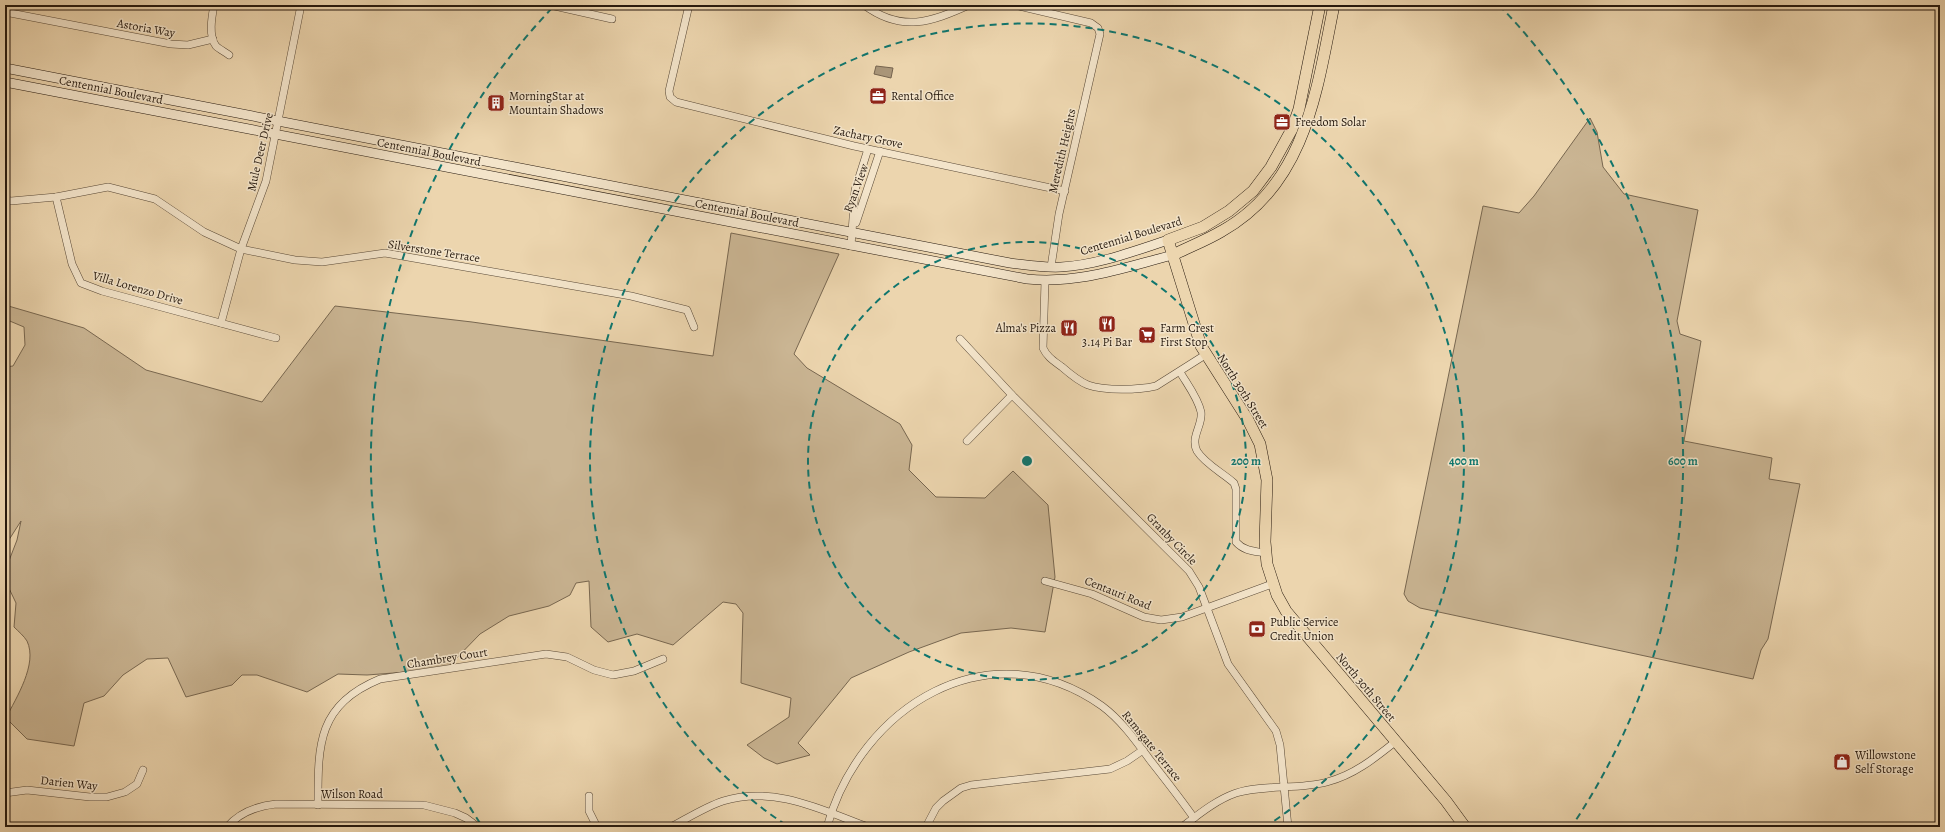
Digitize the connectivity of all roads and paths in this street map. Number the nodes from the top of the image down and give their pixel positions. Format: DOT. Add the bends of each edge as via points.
graph roads {
  1 [pos="7,5"];
  2 [pos="214,5"];
  3 [pos="301,5"];
  4 [pos="550,5"];
  5 [pos="689,5"];
  6 [pos="864,5"];
  7 [pos="969,5"];
  8 [pos="1014,5"];
  9 [pos="1320,5"];
  10 [pos="1334,5"];
  11 [pos="5,12"];
  12 [pos="612,19"];
  13 [pos="213,39"];
  14 [pos="229,55"];
  15 [pos="5,68"];
  16 [pos="5,82"];
  17 [pos="278,121"];
  18 [pos="276,135"];
  19 [pos="868,149"];
  20 [pos="880,151"];
  21 [pos="1065,191"];
  22 [pos="56,197"];
  23 [pos="5,200"];
  24 [pos="852,232"];
  25 [pos="1168,240"];
  26 [pos="850,246"];
  27 [pos="241,249"];
  28 [pos="1173,255"];
  29 [pos="1052,267"];
  30 [pos="1045,281"];
  31 [pos="221,323"];
  32 [pos="694,327"];
  33 [pos="276,338"];
  34 [pos="960,339"];
  35 [pos="1205,355"];
  36 [pos="1180,372"];
  37 [pos="1012,395"];
  38 [pos="967,441"];
  39 [pos="1265,552"];
  40 [pos="1045,581"];
  41 [pos="1272,584"];
  42 [pos="1207,608"];
  43 [pos="663,659"];
  44 [pos="1395,742"];
  45 [pos="1143,750"];
  46 [pos="143,770"];
  47 [pos="1284,787"];
  48 [pos="5,793"];
  49 [pos="589,796"];
  50 [pos="318,804"];
  51 [pos="831,813"];
  52 [pos="1194,818"];
  53 [pos="227,827"];
  54 [pos="478,827"];
  55 [pos="597,827"];
  56 [pos="671,827"];
  57 [pos="827,827"];
  58 [pos="868,827"];
  59 [pos="926,827"];
  60 [pos="1182,827"];
  61 [pos="1288,827"];
  62 [pos="1466,827"];
  1 -- 11 [label="street"];
  2 -- 13 [label="street"];
  3 -- 17 [label="street, Mule Deer Drive"];
  4 -- 12 [label="street"];
  5 -- 19 [label="street, Zachary Grove" via="669,91 670,97 676,102"];
  6 -- 7 [label="street" via="887,18 915,22 941,18"];
  8 -- 21 [label="street, Meredith Heights" via="1091,23 1098,28 1100,34"];
  9 -- 25 [label="main road, Centennial Boulevard" via="1299,109 1292,129 1271,167 1253,191 1229,211 1203,227"];
  10 -- 28 [label="main road, Centennial Boulevard" via="1311,115 1299,144 1280,177 1265,196 1238,221"];
  11 -- 13 [label="street, Astoria Way" via="180,45"];
  13 -- 14 [label="street" via="216,45"];
  15 -- 17 [label="main road, Centennial Boulevard"];
  16 -- 18 [label="main road, Centennial Boulevard"];
  17 -- 18 [label="street, Mule Deer Drive"];
  17 -- 24 [label="main road, Centennial Boulevard"];
  18 -- 26 [label="main road, Centennial Boulevard"];
  18 -- 27 [label="street, Mule Deer Drive" via="266,180"];
  19 -- 20 [label="street, Zachary Grove"];
  19 -- 24 [label="street, Ryan View" via="855,190"];
  20 -- 21 [label="street, Zachary Grove"];
  20 -- 24 [label="street, Ryan View"];
  21 -- 29 [label="street, Meredith Heights" via="1055,235"];
  22 -- 23 [label="street, Silverstone Terrace"];
  22 -- 27 [label="street, Silverstone Terrace" via="108,187 155,199 204,232"];
  22 -- 31 [label="street, Villa Lorenzo Drive" via="72,264 81,282 102,291"];
  24 -- 26 [label="street, Ryan View"];
  24 -- 29 [label="main road, Centennial Boulevard" via="1010,263"];
  25 -- 28 [label="main road, North 30th Street"];
  25 -- 29 [label="main road, Centennial Boulevard" via="1088,263"];
  26 -- 30 [label="main road, Centennial Boulevard"];
  27 -- 31 [label="street, Mule Deer Drive"];
  27 -- 32 [label="street, Silverstone Terrace" via="308,262 385,253 631,296 687,310"];
  28 -- 30 [label="main road, Centennial Boulevard" via="1091,277"];
  28 -- 35 [label="main road, North 30th Street" via="1196,336"];
  30 -- 36 [label="street" via="1043,348 1046,354 1078,380 1096,387 1147,388 1156,386"];
  31 -- 33 [label="street, Villa Lorenzo Drive"];
  34 -- 37 [label="street, Granby Circle"];
  35 -- 36 [label="street"];
  35 -- 39 [label="main road, North 30th Street" via="1248,420 1260,444 1267,480"];
  36 -- 39 [label="street" via="1202,414 1194,438 1197,451 1234,483 1236,489 1236,542 1241,548"];
  37 -- 38 [label="street"];
  37 -- 42 [label="street, Granby Circle" via="1179,561 1194,579"];
  39 -- 41 [label="main road, North 30th Street"];
  40 -- 42 [label="street, Centauri Road" via="1102,597 1152,619 1171,620"];
  41 -- 42 [label="street, Centauri Road"];
  41 -- 44 [label="main road, North 30th Street" via="1286,611"];
  42 -- 47 [label="street, Granby Circle" via="1228,664 1276,731"];
  43 -- 50 [label="street, Chambrey Court" via="634,671 613,675 594,670 567,657 546,654 380,679 367,684 339,706 326,726 318,758"];
  44 -- 47 [label="street" via="1361,767 1339,778 1311,785"];
  44 -- 62 [label="main road, North 30th Street"];
  45 -- 51 [label="street, Ramsgate Terrace" via="1113,715 1075,690 1030,676 979,677 948,685 931,693 917,700 897,716 861,756 845,781"];
  45 -- 52 [label="street, Ramsgate Terrace"];
  45 -- 59 [label="street" via="1110,769 983,782 961,788 939,804"];
  46 -- 48 [label="street, Darien Way" via="137,784 125,792 107,797 27,790"];
  47 -- 52 [label="street" via="1238,793 1219,801"];
  47 -- 61 [label="street, Granby Circle"];
  49 -- 55 [label="street" via="589,811"];
  50 -- 53 [label="street, Wilson Road" via="265,805 240,816"];
  50 -- 54 [label="street, Wilson Road" via="424,805 455,812"];
  51 -- 56 [label="street" via="784,798 748,796 723,801"];
  51 -- 57 [label="street, Ramsgate Terrace"];
  51 -- 58 [label="street"];
  52 -- 60 [label="street"];
}
